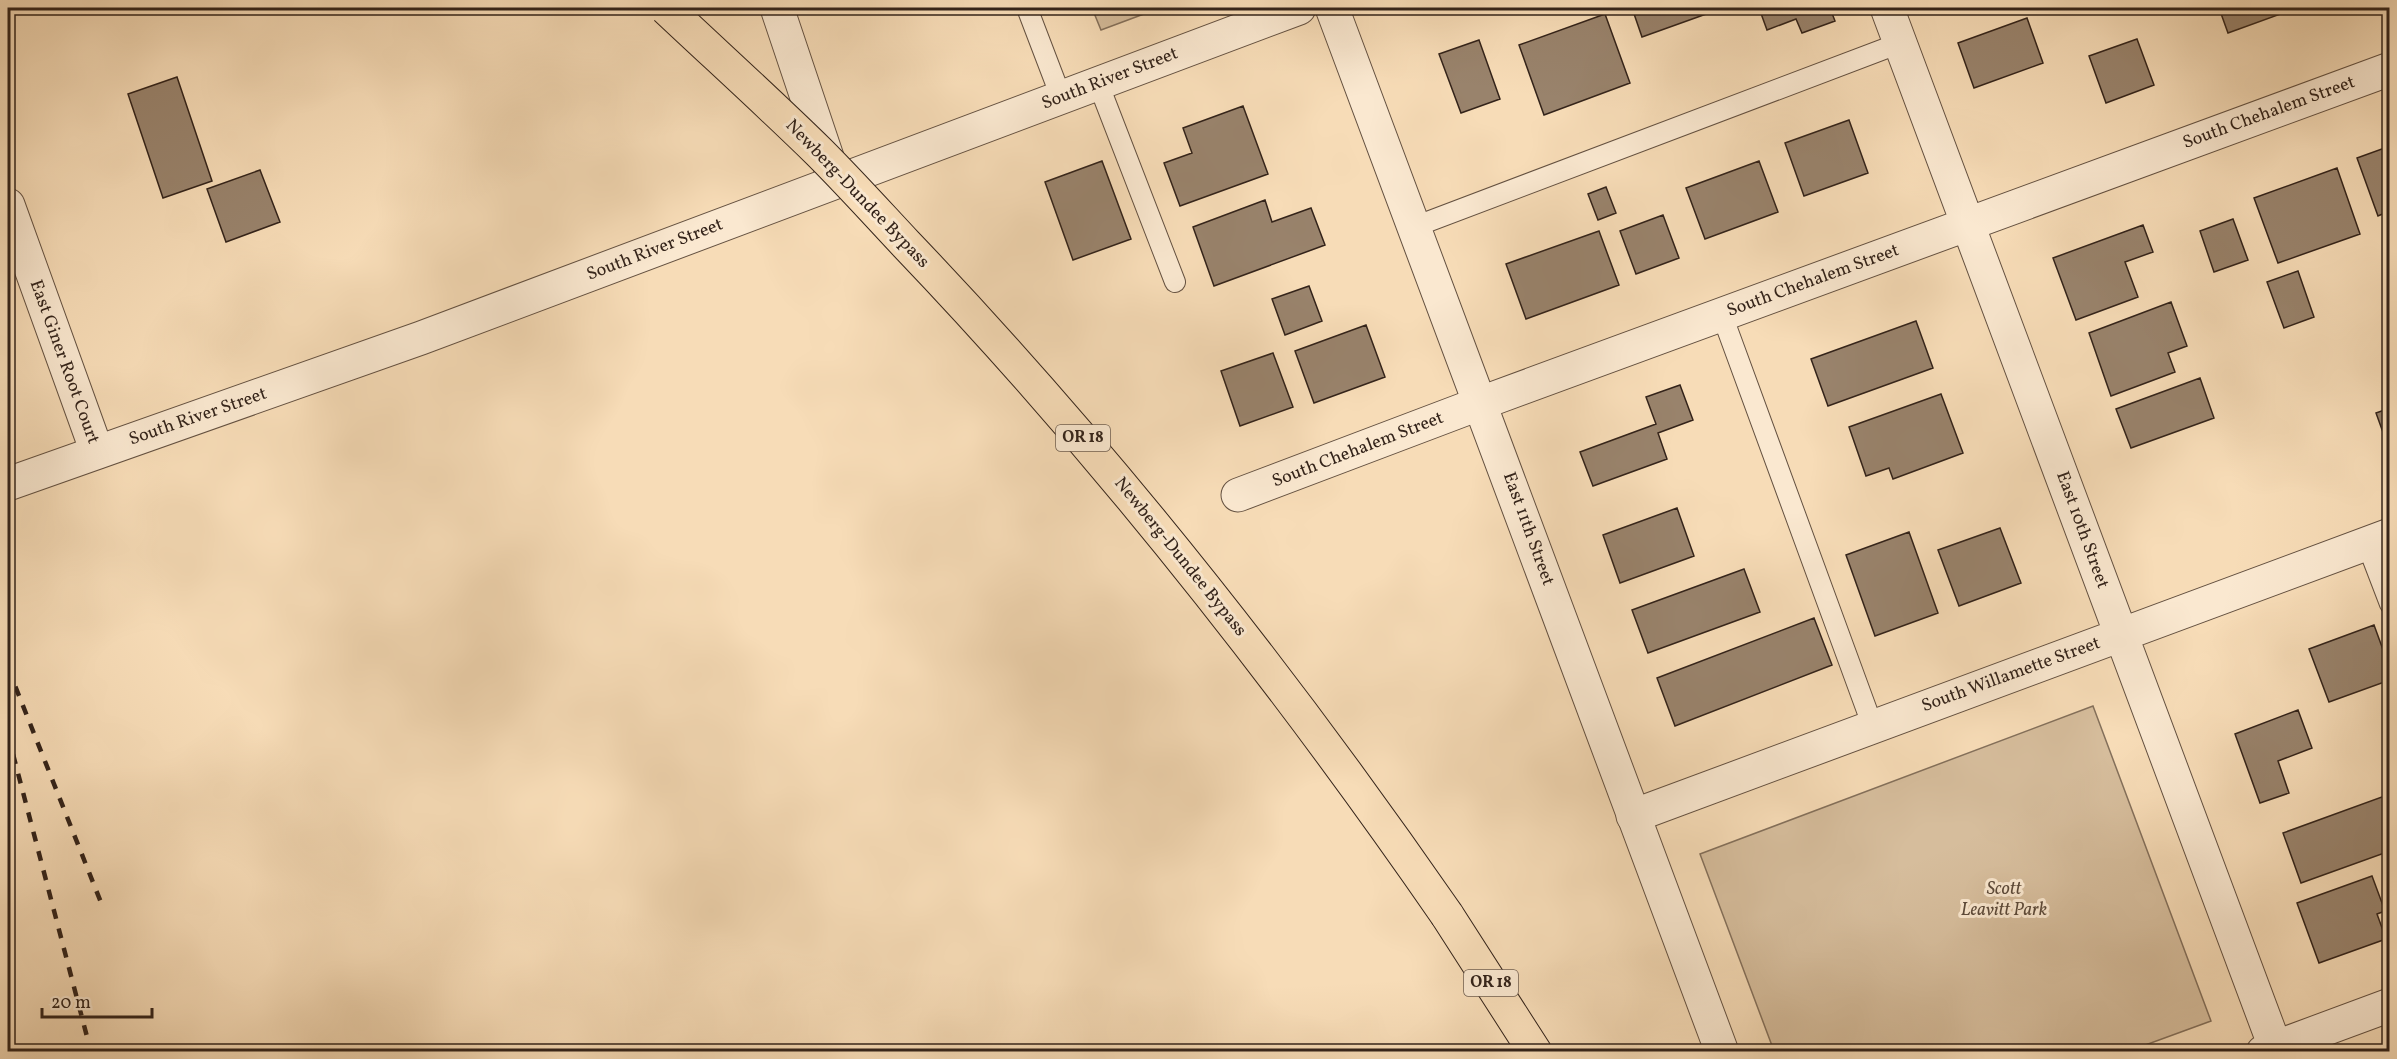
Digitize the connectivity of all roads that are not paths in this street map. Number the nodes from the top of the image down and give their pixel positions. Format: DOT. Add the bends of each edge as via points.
graph roads {
  1 [pos="666,8"];
  2 [pos="777,8"];
  3 [pos="1027,8"];
  4 [pos="1299,8"];
  5 [pos="1332,8"];
  6 [pos="1887,8"];
  7 [pos="1900,43"];
  8 [pos="2390,69"];
  9 [pos="1098,83"];
  10 [pos="1061,97"];
  11 [pos="836,182"];
  12 [pos="8,205"];
  13 [pos="1967,224"];
  14 [pos="1414,227"];
  15 [pos="1175,282"];
  16 [pos="1722,315"];
  17 [pos="1481,403"];
  18 [pos="97,452"];
  19 [pos="8,484"];
  20 [pos="1238,495"];
  21 [pos="2378,540"];
  22 [pos="2390,604"];
  23 [pos="2121,634"];
  24 [pos="1873,727"];
  25 [pos="1634,816"];
  26 [pos="2390,1005"];
  27 [pos="2272,1050"];
  28 [pos="1535,1052"];
  29 [pos="1722,1052"];
  1 -- 28 [label="highway, Newberg-Dundee Bypass / OR 18, bridge" via="819,153 1078,432 1234,623 1378,814"];
  2 -- 11 [label="street"];
  3 -- 10 [label="lane"];
  4 -- 9 [label="street, South River Street"];
  5 -- 14 [label="street, East 11th Street"];
  6 -- 7 [label="street, East 10th Street"];
  7 -- 13 [label="street, East 10th Street"];
  7 -- 14 [label="lane"];
  8 -- 13 [label="street, South Chehalem Street"];
  9 -- 10 [label="street, South River Street"];
  9 -- 15 [label="lane"];
  10 -- 11 [label="street, South River Street"];
  11 -- 18 [label="street, South River Street" via="432,334"];
  12 -- 18 [label="street, East Giner Root Court"];
  13 -- 16 [label="street, South Chehalem Street"];
  13 -- 23 [label="street, East 10th Street"];
  14 -- 17 [label="street, East 11th Street"];
  16 -- 17 [label="street, South Chehalem Street"];
  16 -- 24 [label="lane"];
  17 -- 20 [label="street, South Chehalem Street"];
  17 -- 25 [label="street, East 11th Street"];
  18 -- 19 [label="street, South River Street"];
  21 -- 22 [label="lane"];
  21 -- 23 [label="street, South Willamette Street"];
  23 -- 24 [label="street, South Willamette Street"];
  23 -- 27 [label="street, East 10th Street"];
  24 -- 25 [label="street, South Willamette Street"];
  25 -- 29 [label="street, East 11th Street"];
  26 -- 27 [label="street"];
}
